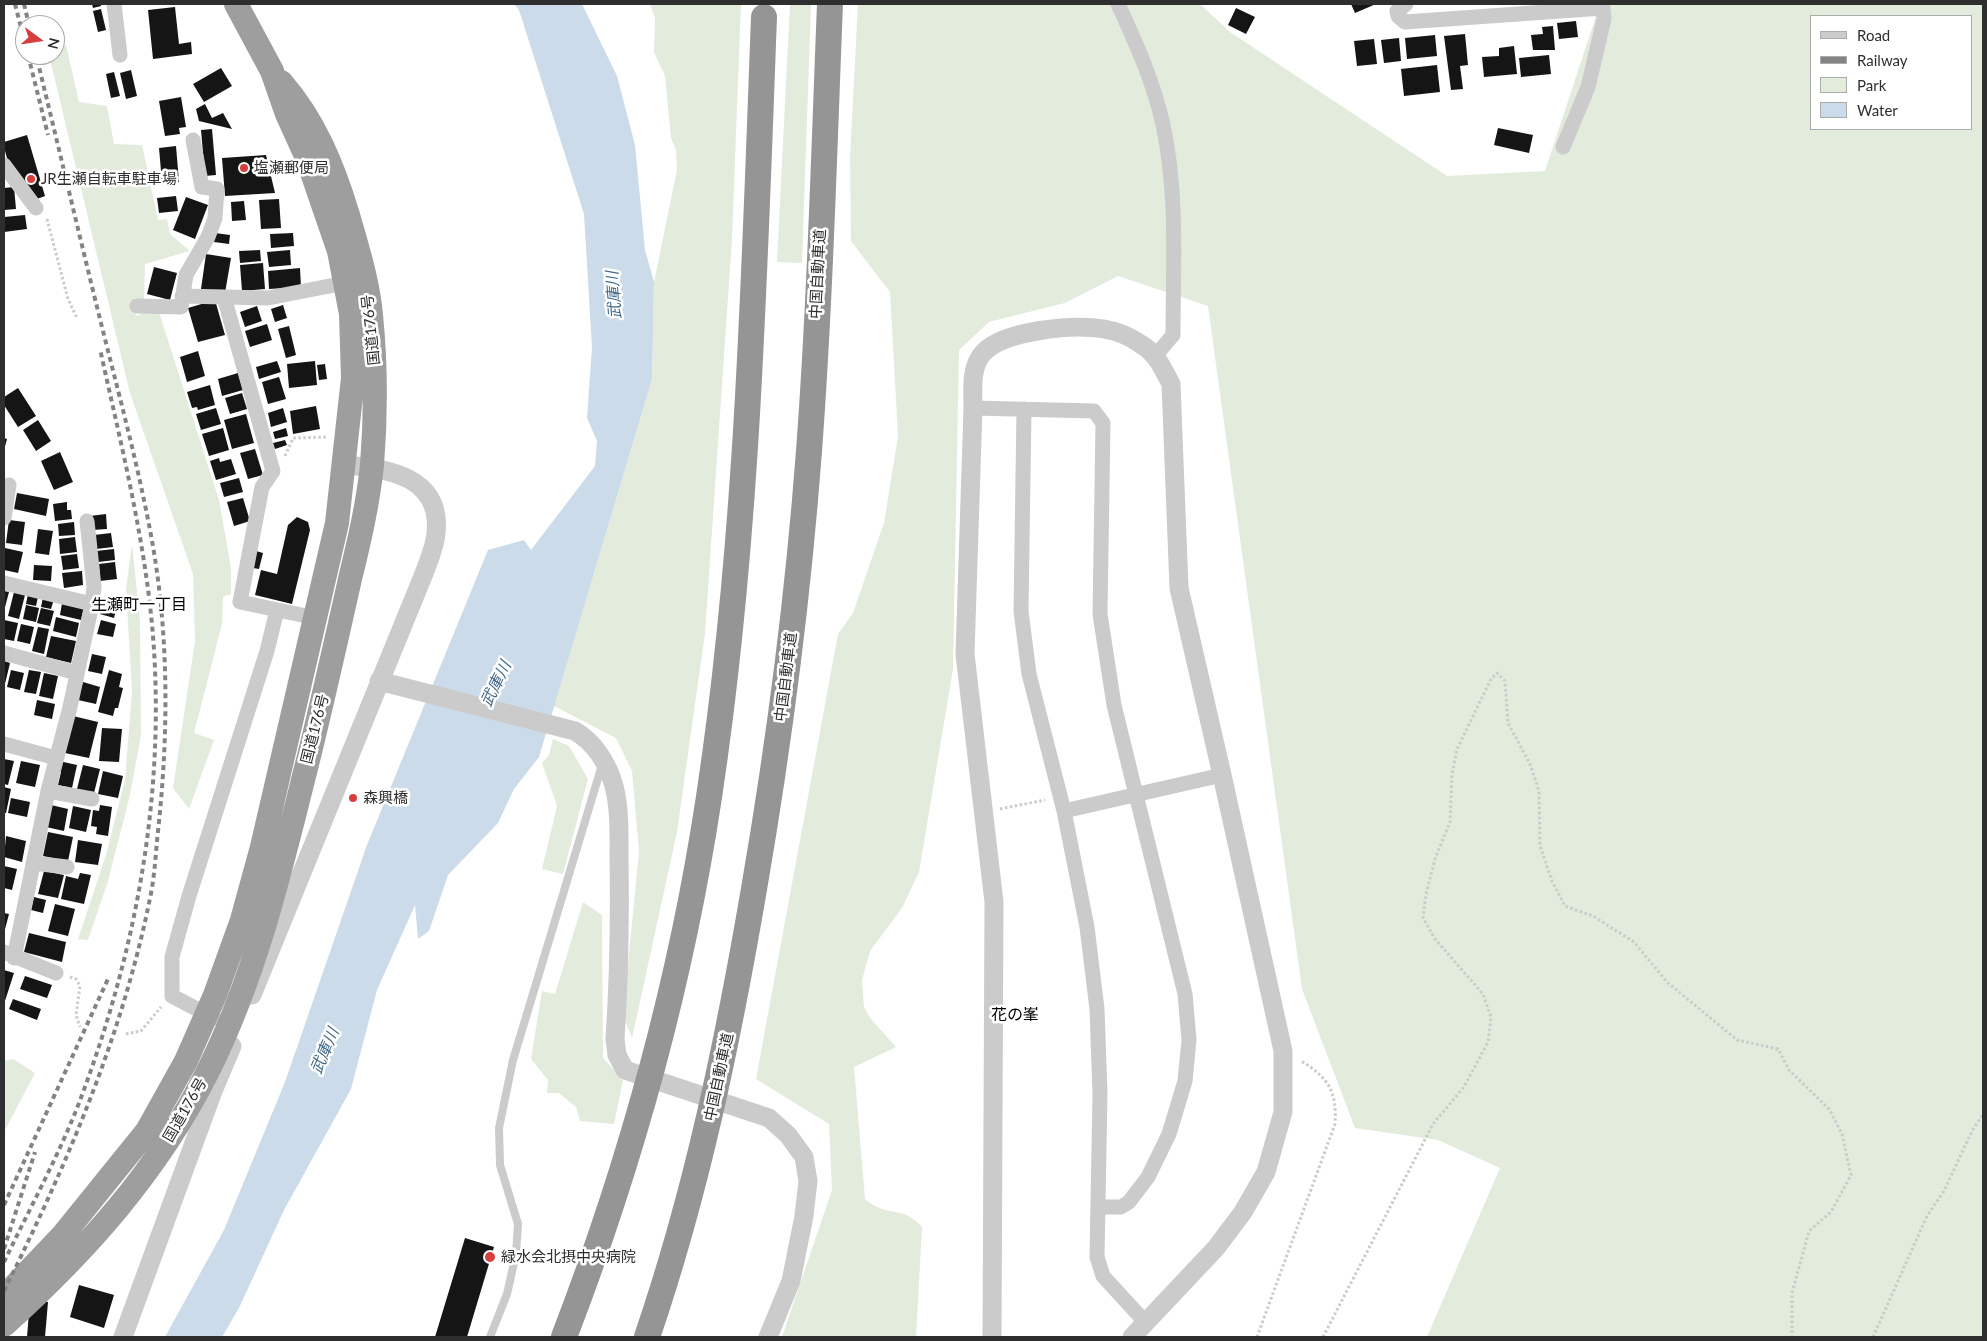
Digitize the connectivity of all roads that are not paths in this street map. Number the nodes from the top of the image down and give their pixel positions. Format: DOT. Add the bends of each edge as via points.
graph roads {
  1 [pos="114,4"];
  2 [pos="236,4"];
  3 [pos="830,4"];
  4 [pos="1118,4"];
  5 [pos="1406,4"];
  6 [pos="764,17"];
  7 [pos="120,56"];
  8 [pos="272,71"];
  9 [pos="193,140"];
  10 [pos="1563,147"];
  11 [pos="4,165"];
  12 [pos="36,208"];
  13 [pos="345,283"];
  14 [pos="182,296"];
  15 [pos="224,297"];
  16 [pos="138,306"];
  17 [pos="1156,355"];
  18 [pos="973,408"];
  19 [pos="1024,409"];
  20 [pos="345,465"];
  21 [pos="372,467"];
  22 [pos="9,485"];
  23 [pos="4,518"];
  24 [pos="87,521"];
  25 [pos="4,583"];
  26 [pos="92,604"];
  27 [pos="278,610"];
  28 [pos="316,618"];
  29 [pos="4,653"];
  30 [pos="77,673"];
  31 [pos="379,681"];
  32 [pos="4,744"];
  33 [pos="56,758"];
  34 [pos="604,761"];
  35 [pos="1222,775"];
  36 [pos="48,791"];
  37 [pos="1137,795"];
  38 [pos="92,799"];
  39 [pos="1064,811"];
  40 [pos="274,850"];
  41 [pos="33,863"];
  42 [pos="67,867"];
  43 [pos="9,955"];
  44 [pos="56,973"];
  45 [pos="238,1030"];
  46 [pos="1098,1207"];
  47 [pos="4,1297"];
  48 [pos="1146,1323"];
  49 [pos="4,1325"];
  50 [pos="123,1337"];
  51 [pos="490,1337"];
  52 [pos="564,1337"];
  53 [pos="647,1337"];
  54 [pos="768,1337"];
  55 [pos="992,1337"];
  56 [pos="1132,1337"];
  1 -- 7 [label="street"];
  2 -- 8 [label="highway, 国道176号"];
  3 -- 53 [label="highway, 中国自動車道" via="809,449 784,695 734,1005 705,1138 672,1263"];
  4 -- 17 [label="street" via="1143,58 1163,124 1169,157 1173,335"];
  5 -- 10 [label="street" via="1397,11 1405,22 1603,8 1604,18 1588,87"];
  6 -- 52 [label="highway" via="751,348 738,550 709,799 686,923 629,1155"];
  8 -- 13 [label="highway, 国道176号" via="340,251"];
  8 -- 21 [label="highway, 国道176号" via="302,106 326,154 358,249 371,311 374,360"];
  9 -- 14 [label="street" via="202,187 216,188 215,218 186,275"];
  11 -- 12 [label="street"];
  13 -- 15 [label="street" via="268,298"];
  13 -- 20 [label="highway, 国道176号" via="351,314 353,378"];
  14 -- 15 [label="street"];
  14 -- 16 [label="street" via="181,308"];
  15 -- 27 [label="street" via="273,470 262,487 240,602"];
  17 -- 18 [label="street" via="1130,338 1103,329 1073,328 1028,333 1003,340 983,354 972,377"];
  17 -- 35 [label="street" via="1171,384 1179,588"];
  18 -- 19 [label="street"];
  18 -- 55 [label="street" via="965,654 994,902"];
  19 -- 37 [label="street" via="1094,411 1103,423 1100,614 1114,706"];
  19 -- 39 [label="street" via="1021,611 1029,674"];
  20 -- 21 [label="street"];
  20 -- 28 [label="highway, 国道176号" via="338,523"];
  21 -- 31 [label="street" via="402,475 418,485 429,496 437,518 436,534 423,576"];
  21 -- 40 [label="highway, 国道176号" via="331,666"];
  22 -- 23 [label="street"];
  24 -- 26 [label="street" via="94,587"];
  25 -- 26 [label="street"];
  26 -- 30 [label="street"];
  27 -- 28 [label="street"];
  27 -- 45 [label="street" via="172,957 172,996"];
  28 -- 40 [label="highway, 国道176号"];
  29 -- 30 [label="street"];
  30 -- 33 [label="street"];
  31 -- 34 [label="street" via="575,731 589,739"];
  31 -- 45 [label="street"];
  32 -- 33 [label="street"];
  33 -- 36 [label="street"];
  34 -- 51 [label="lane" via="513,1060 499,1128 500,1165 518,1224 508,1294"];
  34 -- 54 [label="street" via="614,786 618,814 617,1055 625,1070 769,1118 788,1135 804,1157 808,1181 804,1216 791,1281"];
  35 -- 37 [label="street"];
  35 -- 48 [label="street" via="1283,1051 1283,1112 1266,1172 1243,1212 1216,1248"];
  36 -- 38 [label="street"];
  36 -- 41 [label="street"];
  37 -- 39 [label="street"];
  37 -- 46 [label="street" via="1185,994 1189,1040 1184,1081 1169,1134 1148,1177 1129,1202 1121,1207"];
  39 -- 46 [label="street" via="1087,928 1097,1009 1100,1094"];
  40 -- 47 [label="highway, 国道176号" via="242,920 215,995 186,1061 147,1131 63,1235"];
  40 -- 49 [label="highway, 国道176号" via="264,927 237,1005 207,1072 165,1144 126,1200 80,1251"];
  41 -- 42 [label="street"];
  41 -- 43 [label="street"];
  43 -- 44 [label="street"];
  45 -- 50 [label="street"];
  46 -- 48 [label="street" via="1097,1258 1103,1276"];
  48 -- 56 [label="street"];
}
